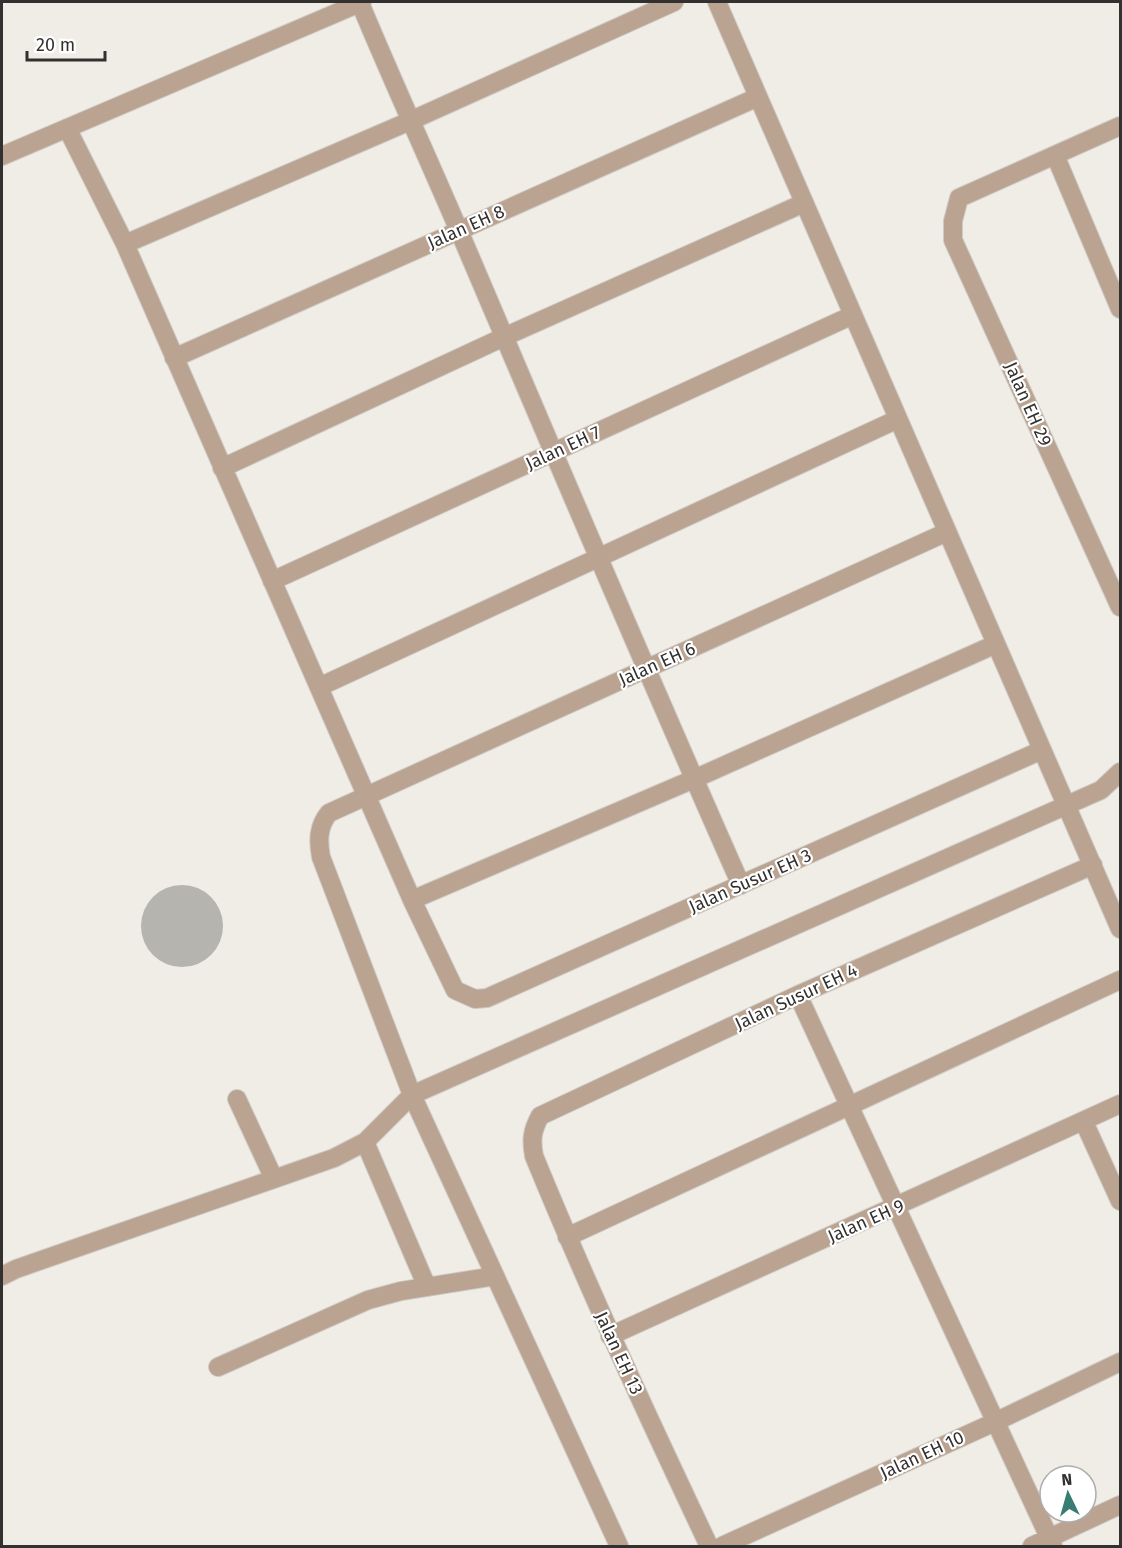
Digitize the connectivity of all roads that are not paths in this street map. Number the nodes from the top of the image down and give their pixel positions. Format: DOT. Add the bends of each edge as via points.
graph roads {
  1 [pos="361,2"];
  2 [pos="674,2"];
  3 [pos="717,2"];
  4 [pos="758,97"];
  5 [pos="410,121"];
  6 [pos="1120,126"];
  7 [pos="67,128"];
  8 [pos="1055,155"];
  9 [pos="2,156"];
  10 [pos="804,203"];
  11 [pos="459,230"];
  12 [pos="125,244"];
  13 [pos="1120,309"];
  14 [pos="853,315"];
  15 [pos="504,337"];
  16 [pos="174,358"];
  17 [pos="898,419"];
  18 [pos="552,453"];
  19 [pos="222,468"];
  20 [pos="947,532"];
  21 [pos="598,558"];
  22 [pos="272,581"];
  23 [pos="1120,607"];
  24 [pos="996,644"];
  25 [pos="645,669"];
  26 [pos="319,687"];
  27 [pos="1042,750"];
  28 [pos="1120,771"];
  29 [pos="694,779"];
  30 [pos="367,796"];
  31 [pos="1066,805"];
  32 [pos="1093,865"];
  33 [pos="741,885"];
  34 [pos="412,900"];
  35 [pos="1120,929"];
  36 [pos="1120,980"];
  37 [pos="798,995"];
  38 [pos="412,1095"];
  39 [pos="237,1099"];
  40 [pos="1120,1104"];
  41 [pos="849,1105"];
  42 [pos="1084,1122"];
  43 [pos="365,1142"];
  44 [pos="534,1156"];
  45 [pos="274,1179"];
  46 [pos="1120,1201"];
  47 [pos="896,1207"];
  48 [pos="567,1237"];
  49 [pos="2,1276"];
  50 [pos="495,1276"];
  51 [pos="427,1287"];
  52 [pos="610,1336"];
  53 [pos="1120,1362"];
  54 [pos="218,1367"];
  55 [pos="995,1422"];
  56 [pos="1120,1505"];
  57 [pos="1051,1543"];
  58 [pos="619,1546"];
  59 [pos="709,1546"];
  60 [pos="722,1546"];
  61 [pos="1032,1546"];
  1 -- 5 [label="street"];
  1 -- 7 [label="street"];
  2 -- 5 [label="street"];
  3 -- 4 [label="street"];
  4 -- 10 [label="street"];
  4 -- 11 [label="street, Jalan EH 8"];
  5 -- 11 [label="street"];
  5 -- 12 [label="street"];
  6 -- 8 [label="street"];
  7 -- 9 [label="street"];
  7 -- 12 [label="street"];
  8 -- 13 [label="street"];
  8 -- 23 [label="street, Jalan EH 29" via="959,198 953,240"];
  10 -- 14 [label="street"];
  10 -- 15 [label="street"];
  11 -- 15 [label="street"];
  11 -- 16 [label="street, Jalan EH 8"];
  12 -- 16 [label="street"];
  14 -- 17 [label="street"];
  14 -- 18 [label="street, Jalan EH 7"];
  15 -- 18 [label="street"];
  15 -- 19 [label="street"];
  16 -- 19 [label="street"];
  17 -- 20 [label="street"];
  17 -- 21 [label="street"];
  18 -- 21 [label="street"];
  18 -- 22 [label="street, Jalan EH 7"];
  19 -- 22 [label="street"];
  20 -- 24 [label="street"];
  20 -- 25 [label="street, Jalan EH 6"];
  21 -- 25 [label="street"];
  21 -- 26 [label="street"];
  22 -- 26 [label="street"];
  24 -- 27 [label="street"];
  24 -- 29 [label="street"];
  25 -- 29 [label="street"];
  25 -- 30 [label="street, Jalan EH 6"];
  26 -- 30 [label="street"];
  27 -- 31 [label="street"];
  27 -- 33 [label="street, Jalan Susur EH 3"];
  28 -- 31 [label="street" via="1101,790"];
  29 -- 33 [label="street"];
  29 -- 34 [label="street"];
  30 -- 34 [label="street"];
  30 -- 38 [label="street, Jalan EH 6" via="329,813 322,821 320,851"];
  31 -- 32 [label="street"];
  31 -- 38 [label="street"];
  32 -- 35 [label="street"];
  32 -- 37 [label="street, Jalan Susur EH 4"];
  33 -- 34 [label="street, Jalan Susur EH 3" via="487,998 475,999 455,990"];
  36 -- 41 [label="street"];
  37 -- 41 [label="street"];
  37 -- 44 [label="street, Jalan Susur EH 4" via="540,1116 533,1130"];
  38 -- 43 [label="street"];
  38 -- 50 [label="street"];
  39 -- 45 [label="street"];
  40 -- 42 [label="street, Jalan EH 9"];
  41 -- 47 [label="street"];
  41 -- 48 [label="street"];
  42 -- 46 [label="street"];
  42 -- 47 [label="street, Jalan EH 9"];
  43 -- 45 [label="street" via="334,1158"];
  43 -- 51 [label="street"];
  44 -- 48 [label="street, Jalan EH 13"];
  45 -- 49 [label="street"];
  47 -- 52 [label="street, Jalan EH 9"];
  47 -- 55 [label="street"];
  48 -- 52 [label="street, Jalan EH 13"];
  50 -- 51 [label="street"];
  50 -- 58 [label="street"];
  51 -- 54 [label="street" via="368,1300"];
  52 -- 59 [label="street, Jalan EH 13"];
  53 -- 55 [label="street, Jalan EH 10"];
  55 -- 57 [label="street"];
  55 -- 60 [label="street, Jalan EH 10"];
  56 -- 57 [label="street"];
  57 -- 61 [label="street"];
}
